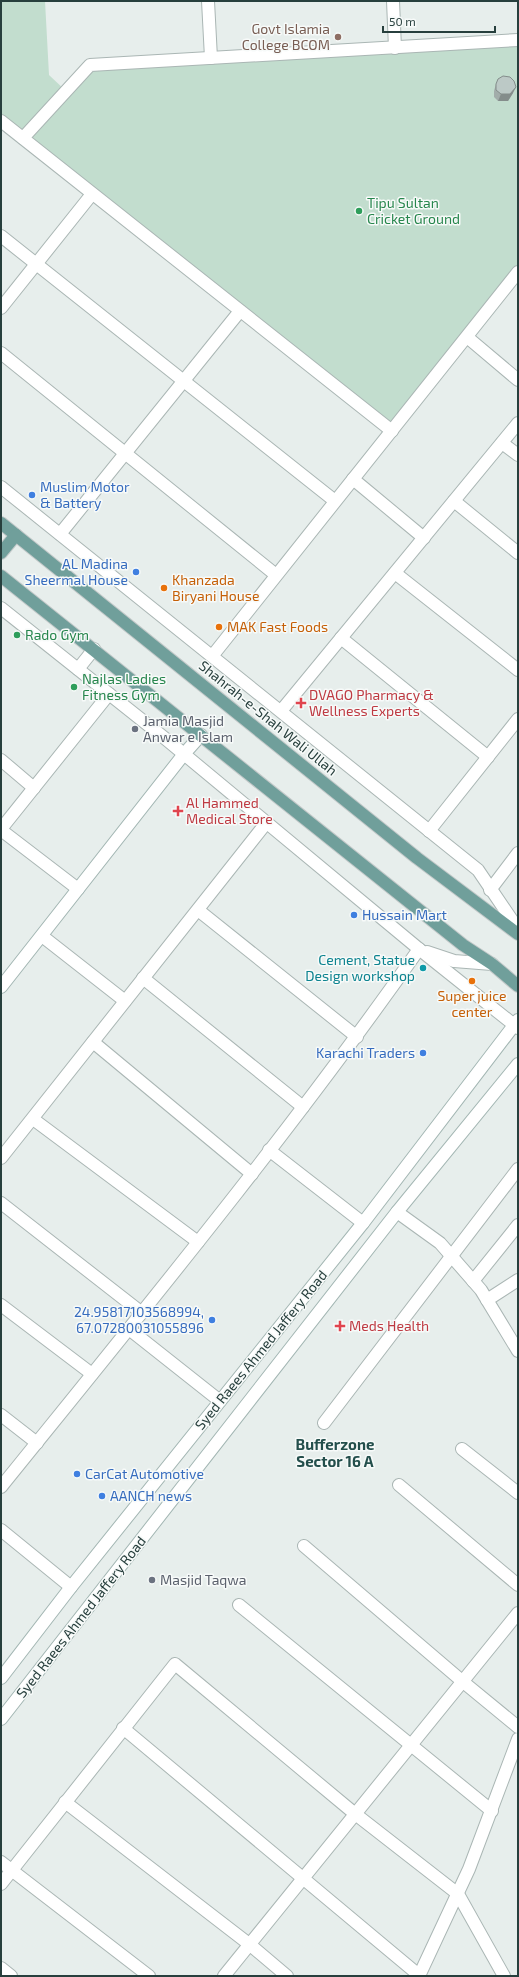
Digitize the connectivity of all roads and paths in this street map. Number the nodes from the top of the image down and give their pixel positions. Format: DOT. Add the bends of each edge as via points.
graph roads {
  1 [pos="208,1"];
  2 [pos="393,1"];
  3 [pos="518,40"];
  4 [pos="395,48"];
  5 [pos="211,58"];
  6 [pos="1,121"];
  7 [pos="23,138"];
  8 [pos="92,194"];
  9 [pos="1,236"];
  10 [pos="36,264"];
  11 [pos="518,272"];
  12 [pos="1,308"];
  13 [pos="240,311"];
  14 [pos="467,337"];
  15 [pos="1,353"];
  16 [pos="518,380"];
  17 [pos="184,381"];
  18 [pos="518,423"];
  19 [pos="392,431"];
  20 [pos="502,442"];
  21 [pos="126,453"];
  22 [pos="518,455"];
  23 [pos="353,479"];
  24 [pos="1,486"];
  25 [pos="336,501"];
  26 [pos="454,501"];
  27 [pos="1,523"];
  28 [pos="60,534"];
  29 [pos="16,535"];
  30 [pos="424,538"];
  31 [pos="1,553"];
  32 [pos="518,553"];
  33 [pos="395,573"];
  34 [pos="276,575"];
  35 [pos="1,576"];
  36 [pos="1,608"];
  37 [pos="341,638"];
  38 [pos="94,649"];
  39 [pos="213,655"];
  40 [pos="78,669"];
  41 [pos="518,670"];
  42 [pos="109,694"];
  43 [pos="282,711"];
  44 [pos="518,719"];
  45 [pos="201,735"];
  46 [pos="184,754"];
  47 [pos="488,757"];
  48 [pos="1,760"];
  49 [pos="34,788"];
  50 [pos="267,822"];
  51 [pos="1,829"];
  52 [pos="429,831"];
  53 [pos="518,852"];
  54 [pos="78,889"];
  55 [pos="490,890"];
  56 [pos="198,910"];
  57 [pos="518,929"];
  58 [pos="518,934"];
  59 [pos="42,936"];
  60 [pos="419,950"];
  61 [pos="492,964"];
  62 [pos="143,978"];
  63 [pos="518,986"];
  64 [pos="1,987"];
  65 [pos="126,1001"];
  66 [pos="517,1024"];
  67 [pos="357,1037"];
  68 [pos="93,1042"];
  69 [pos="518,1064"];
  70 [pos="303,1107"];
  71 [pos="32,1119"];
  72 [pos="270,1150"];
  73 [pos="1,1158"];
  74 [pos="518,1169"];
  75 [pos="252,1174"];
  76 [pos="1,1203"];
  77 [pos="397,1212"];
  78 [pos="363,1223"];
  79 [pos="518,1225"];
  80 [pos="198,1242"];
  81 [pos="451,1256"];
  82 [pos="518,1280"];
  83 [pos="473,1281"];
  84 [pos="487,1300"];
  85 [pos="1,1305"];
  86 [pos="142,1313"];
  87 [pos="129,1329"];
  88 [pos="518,1351"];
  89 [pos="92,1374"];
  90 [pos="220,1401"];
  91 [pos="1,1415"];
  92 [pos="324,1423"];
  93 [pos="37,1443"];
  94 [pos="462,1449"];
  95 [pos="399,1485"];
  96 [pos="1,1487"];
  97 [pos="518,1493"];
  98 [pos="1,1530"];
  99 [pos="304,1546"];
  100 [pos="518,1585"];
  101 [pos="71,1587"];
  102 [pos="239,1605"];
  103 [pos="518,1612"];
  104 [pos="1,1678"];
  105 [pos="462,1682"];
  106 [pos="1,1719"];
  107 [pos="518,1727"];
  108 [pos="123,1728"];
  109 [pos="518,1739"];
  110 [pos="411,1744"];
  111 [pos="65,1802"];
  112 [pos="492,1811"];
  113 [pos="354,1813"];
  114 [pos="1,1862"];
  115 [pos="12,1870"];
  116 [pos="301,1879"];
  117 [pos="1,1884"];
  118 [pos="458,1894"];
  119 [pos="249,1944"];
  120 [pos="1,1968"];
  121 [pos="11,1976"];
  122 [pos="148,1976"];
  123 [pos="224,1976"];
  124 [pos="287,1976"];
  125 [pos="420,1976"];
  126 [pos="504,1976"];
  1 -- 5 [label="street"];
  2 -- 4 [label="street"];
  3 -- 4 [label="street"];
  4 -- 5 [label="street"];
  5 -- 7 [label="street" via="90,65"];
  6 -- 7 [label="street"];
  7 -- 8 [label="street"];
  8 -- 10 [label="street"];
  8 -- 13 [label="street"];
  9 -- 10 [label="street"];
  10 -- 12 [label="street"];
  10 -- 17 [label="street"];
  11 -- 14 [label="street"];
  13 -- 17 [label="street"];
  13 -- 19 [label="street"];
  14 -- 16 [label="street"];
  14 -- 19 [label="street"];
  15 -- 21 [label="street"];
  17 -- 21 [label="street"];
  17 -- 25 [label="street"];
  18 -- 20 [label="street"];
  19 -- 23 [label="street"];
  20 -- 22 [label="street"];
  20 -- 26 [label="street"];
  21 -- 28 [label="street"];
  21 -- 34 [label="street"];
  23 -- 25 [label="street"];
  23 -- 30 [label="street"];
  24 -- 28 [label="street"];
  25 -- 34 [label="street"];
  26 -- 30 [label="street"];
  26 -- 32 [label="street"];
  27 -- 29 [label="main road, Shahrah-e-Shah Wali Ullah"];
  28 -- 39 [label="street"];
  29 -- 31 [label="main road"];
  29 -- 58 [label="main road, Shahrah-e-Shah Wali Ullah" via="417,858"];
  30 -- 33 [label="street"];
  33 -- 37 [label="street"];
  33 -- 41 [label="street"];
  34 -- 39 [label="street"];
  35 -- 38 [label="main road"];
  36 -- 40 [label="street"];
  37 -- 43 [label="street"];
  37 -- 47 [label="street"];
  38 -- 40 [label="street"];
  38 -- 45 [label="main road"];
  39 -- 43 [label="street"];
  40 -- 42 [label="street"];
  42 -- 46 [label="street"];
  42 -- 49 [label="street"];
  43 -- 52 [label="street"];
  44 -- 47 [label="street"];
  45 -- 46 [label="street"];
  45 -- 61 [label="main road" via="463,945"];
  46 -- 50 [label="street"];
  46 -- 54 [label="street"];
  47 -- 52 [label="street"];
  48 -- 49 [label="street"];
  49 -- 51 [label="street"];
  50 -- 56 [label="street"];
  50 -- 60 [label="street"];
  51 -- 54 [label="street"];
  52 -- 55 [label="street" via="478,870"];
  53 -- 55 [label="street"];
  54 -- 59 [label="street"];
  55 -- 57 [label="street"];
  56 -- 62 [label="street"];
  56 -- 67 [label="street"];
  59 -- 64 [label="street"];
  59 -- 65 [label="street"];
  60 -- 61 [label="street" via="454,961"];
  60 -- 66 [label="street"];
  60 -- 67 [label="street"];
  61 -- 63 [label="main road"];
  62 -- 65 [label="street"];
  62 -- 70 [label="street"];
  65 -- 68 [label="street"];
  66 -- 78 [label="street, Syed Raees Ahmed Jaffery Road"];
  67 -- 70 [label="street"];
  68 -- 71 [label="street"];
  68 -- 75 [label="street"];
  69 -- 77 [label="street, Syed Raees Ahmed Jaffery Road"];
  70 -- 72 [label="street"];
  71 -- 73 [label="street"];
  71 -- 80 [label="street"];
  72 -- 75 [label="street"];
  72 -- 78 [label="street"];
  74 -- 81 [label="street"];
  75 -- 80 [label="street"];
  76 -- 86 [label="street"];
  77 -- 81 [label="street" via="440,1243"];
  77 -- 106 [label="street, Syed Raees Ahmed Jaffery Road"];
  78 -- 90 [label="street, Syed Raees Ahmed Jaffery Road"];
  79 -- 83 [label="street"];
  80 -- 86 [label="street"];
  81 -- 83 [label="street"];
  81 -- 92 [label="street"];
  82 -- 84 [label="street"];
  83 -- 84 [label="street"];
  84 -- 88 [label="street"];
  85 -- 89 [label="street"];
  86 -- 87 [label="street"];
  87 -- 89 [label="street"];
  87 -- 90 [label="street"];
  89 -- 93 [label="street"];
  90 -- 101 [label="street, Syed Raees Ahmed Jaffery Road"];
  91 -- 93 [label="street"];
  93 -- 96 [label="street"];
  94 -- 97 [label="street"];
  95 -- 100 [label="street"];
  98 -- 101 [label="street"];
  99 -- 105 [label="street"];
  101 -- 104 [label="street, Syed Raees Ahmed Jaffery Road"];
  102 -- 110 [label="street"];
  103 -- 105 [label="street"];
  105 -- 107 [label="street"];
  105 -- 110 [label="street"];
  108 -- 111 [label="street"];
  108 -- 113 [label="street" via="175,1664"];
  108 -- 116 [label="street"];
  109 -- 112 [label="street"];
  110 -- 112 [label="street"];
  110 -- 113 [label="street"];
  111 -- 115 [label="street"];
  111 -- 119 [label="street"];
  112 -- 118 [label="street"];
  113 -- 116 [label="street"];
  113 -- 118 [label="street"];
  114 -- 115 [label="street"];
  115 -- 117 [label="street"];
  115 -- 122 [label="street"];
  116 -- 119 [label="street"];
  116 -- 125 [label="street"];
  118 -- 125 [label="street"];
  118 -- 126 [label="street"];
  119 -- 123 [label="street"];
  119 -- 124 [label="street"];
  120 -- 121 [label="street"];
}
